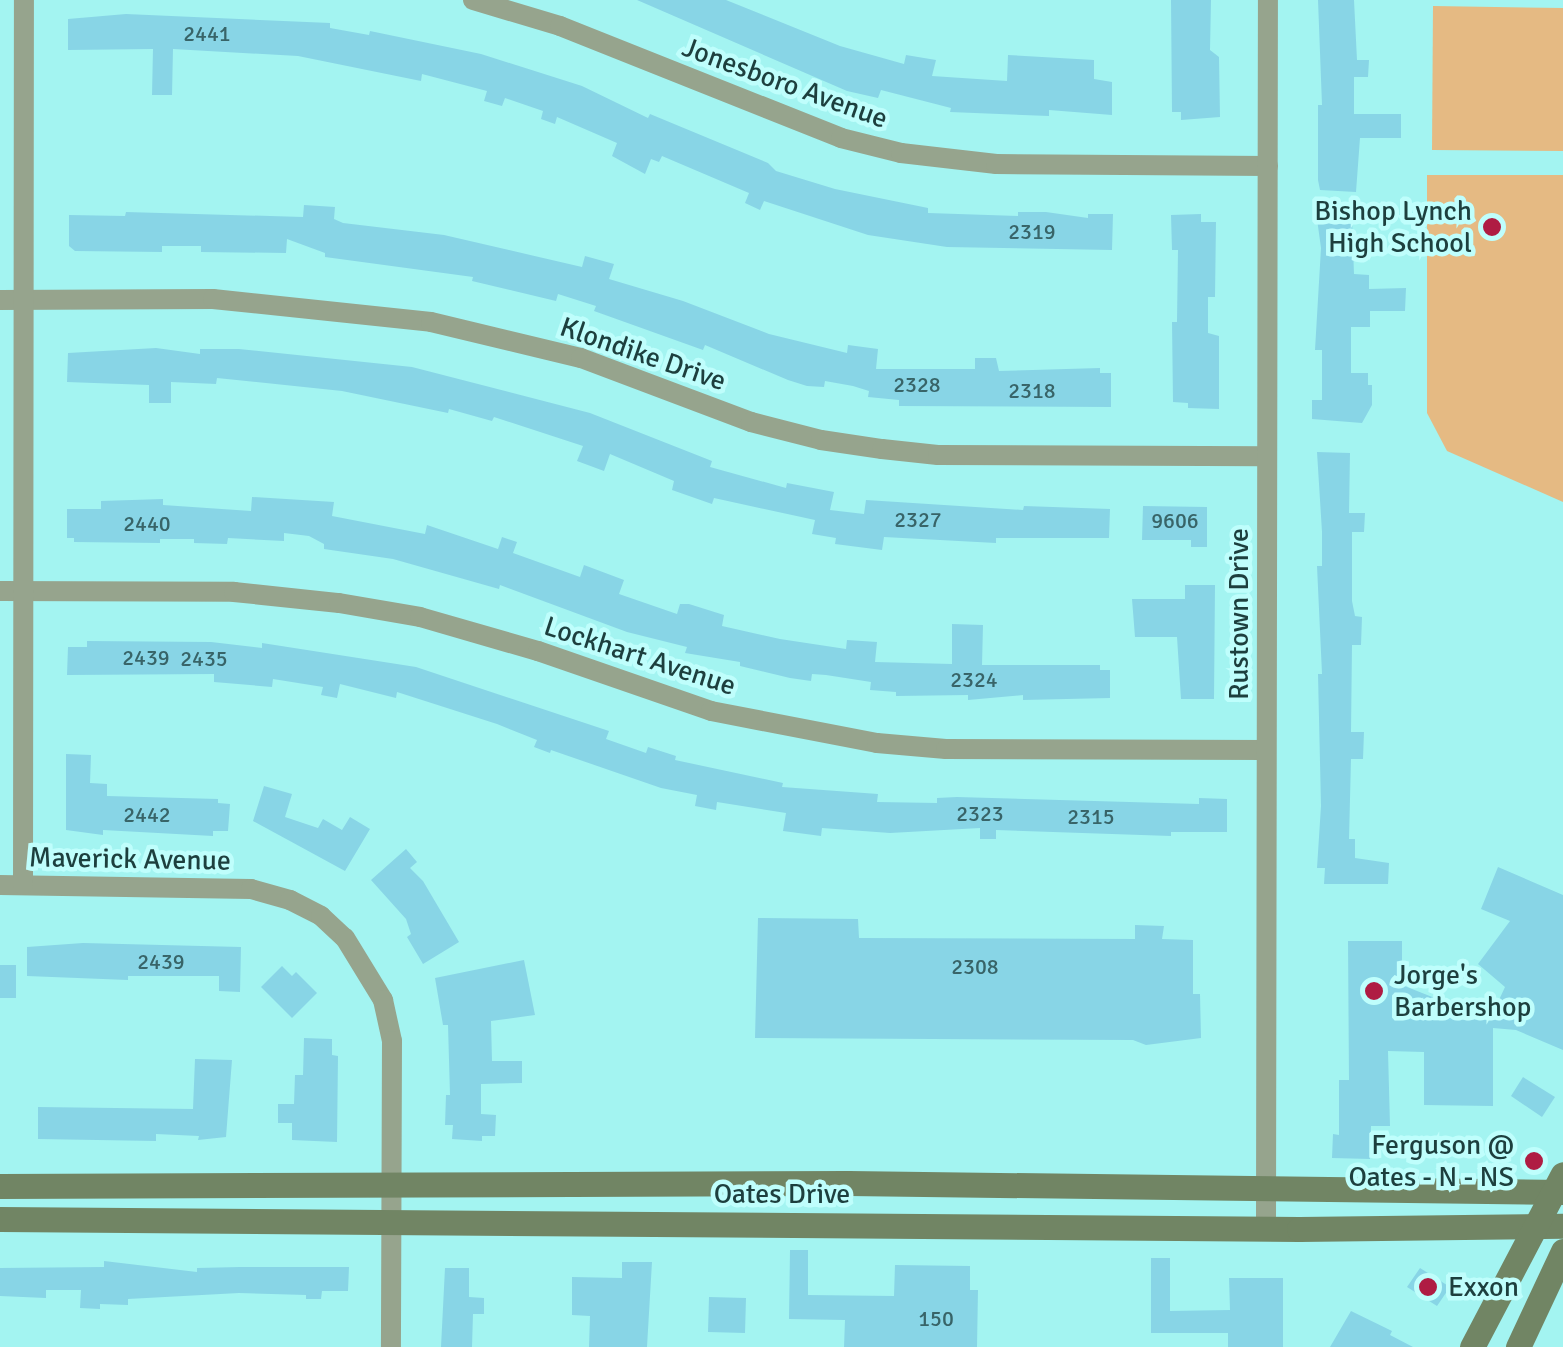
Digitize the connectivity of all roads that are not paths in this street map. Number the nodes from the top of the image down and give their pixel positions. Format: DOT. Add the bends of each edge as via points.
graph roads {
  1 [pos="24,0"];
  2 [pos="474,0"];
  3 [pos="1268,0"];
  4 [pos="1268,166"];
  5 [pos="0,300"];
  6 [pos="25,300"];
  7 [pos="1266,456"];
  8 [pos="0,590"];
  9 [pos="23,590"];
  10 [pos="1266,750"];
  11 [pos="0,885"];
  12 [pos="23,885"];
  13 [pos="745,1183"];
  14 [pos="992,1185"];
  15 [pos="0,1186"];
  16 [pos="1560,1186"];
  17 [pos="390,1187"];
  18 [pos="1265,1189"];
  19 [pos="0,1219"];
  20 [pos="390,1220"];
  21 [pos="745,1224"];
  22 [pos="992,1226"];
  23 [pos="1533,1226"];
  24 [pos="1563,1226"];
  25 [pos="1266,1228"];
  26 [pos="1563,1251"];
  27 [pos="391,1347"];
  28 [pos="1472,1347"];
  29 [pos="1518,1347"];
  1 -- 6 [label="street"];
  2 -- 4 [label="street, Jonesboro Avenue" via="560,26 841,138 901,153 996,164"];
  3 -- 4 [label="street, Rustown Drive"];
  4 -- 7 [label="street, Rustown Drive"];
  5 -- 6 [label="street, Klondike Drive"];
  6 -- 7 [label="street, Klondike Drive" via="212,299 431,322 580,358 752,422 882,449"];
  6 -- 9 [label="street"];
  7 -- 10 [label="street, Rustown Drive"];
  8 -- 9 [label="street, Lockhart Avenue"];
  9 -- 10 [label="street, Lockhart Avenue" via="234,592 356,606 538,651 711,711 877,743"];
  9 -- 12 [label="street"];
  10 -- 18 [label="street, Rustown Drive"];
  11 -- 12 [label="street, Maverick Avenue"];
  12 -- 17 [label="street, Maverick Avenue" via="250,890 320,916 345,938 383,1000 392,1041"];
  13 -- 14 [label="main road, Oates Drive"];
  13 -- 17 [label="main road, Oates Drive"];
  13 -- 21 [label="main road"];
  14 -- 18 [label="main road, Oates Drive"];
  14 -- 22 [label="main road"];
  15 -- 17 [label="main road, Oates Drive"];
  16 -- 18 [label="main road, Oates Drive"];
  16 -- 23 [label="main road"];
  17 -- 20 [label="street, Maverick Avenue"];
  18 -- 25 [label="street, Rustown Drive"];
  19 -- 20 [label="main road, Oates Drive"];
  20 -- 21 [label="main road, Oates Drive"];
  20 -- 27 [label="street, Maverick Avenue"];
  21 -- 22 [label="main road, Oates Drive"];
  22 -- 25 [label="main road, Oates Drive"];
  23 -- 24 [label="main road, Oates Drive"];
  23 -- 25 [label="main road, Oates Drive"];
  23 -- 28 [label="main road"];
  26 -- 29 [label="main road"];
}
